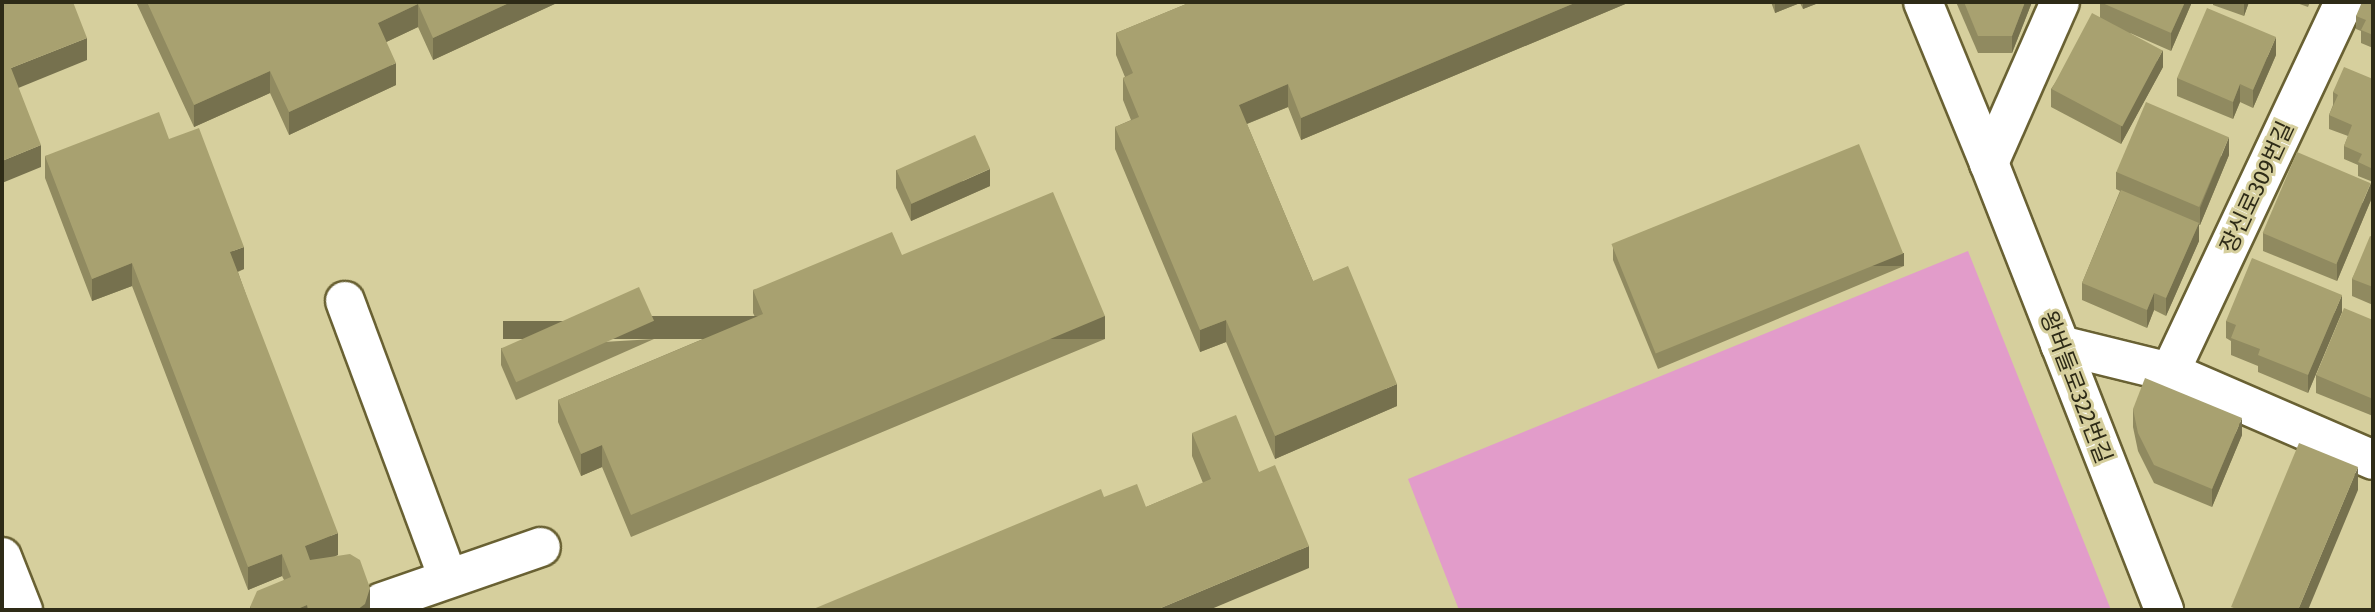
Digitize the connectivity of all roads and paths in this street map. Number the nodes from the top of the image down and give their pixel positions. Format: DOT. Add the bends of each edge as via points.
graph roads {
  1 [pos="1923,2"];
  2 [pos="2060,2"];
  3 [pos="2344,2"];
  4 [pos="1989,163"];
  5 [pos="345,301"];
  6 [pos="2060,345"];
  7 [pos="2170,372"];
  8 [pos="2373,460"];
  9 [pos="541,547"];
  10 [pos="2,557"];
  11 [pos="448,578"];
  12 [pos="382,602"];
  13 [pos="23,610"];
  14 [pos="2164,610"];
  1 -- 4 [label="street, 왕버들로322번길"];
  2 -- 4 [label="street"];
  3 -- 7 [label="street, 장신로309번길"];
  4 -- 6 [label="street, 왕버들로322번길"];
  5 -- 11 [label="street"];
  6 -- 7 [label="street"];
  6 -- 14 [label="street, 왕버들로322번길"];
  7 -- 8 [label="street"];
  9 -- 11 [label="street"];
  10 -- 13 [label="street"];
  11 -- 12 [label="street"];
}
